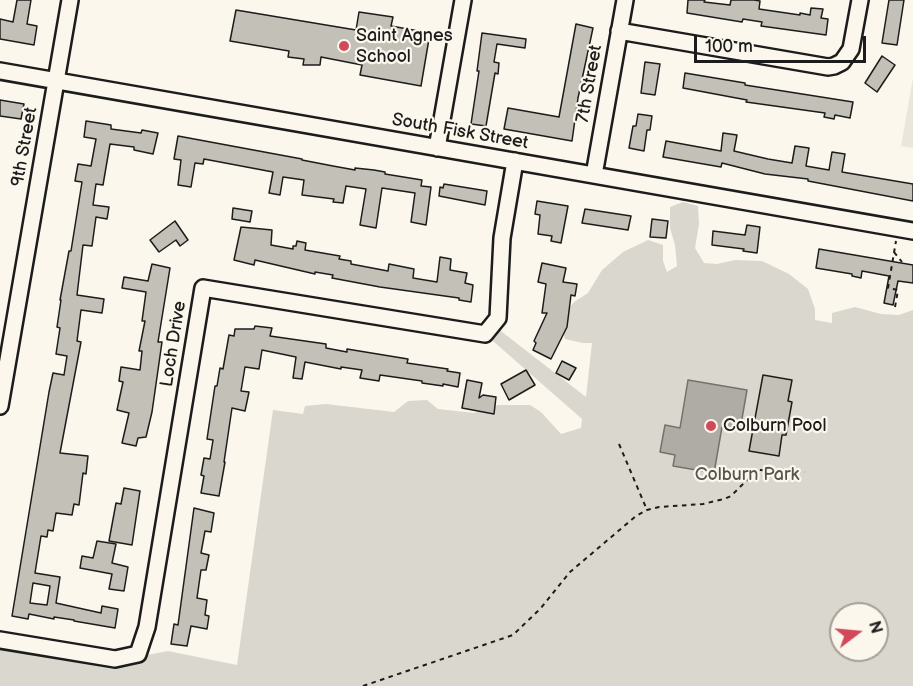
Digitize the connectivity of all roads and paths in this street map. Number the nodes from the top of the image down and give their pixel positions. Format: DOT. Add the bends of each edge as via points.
graph roads {
  1 [pos="70,0"];
  2 [pos="463,0"];
  3 [pos="625,0"];
  4 [pos="860,0"];
  5 [pos="619,31"];
  6 [pos="0,71"];
  7 [pos="56,81"];
  8 [pos="437,148"];
  9 [pos="515,161"];
  10 [pos="594,175"];
  11 [pos="913,231"];
  12 [pos="896,240"];
  13 [pos="894,252"];
  14 [pos="902,262"];
  15 [pos="895,307"];
  16 [pos="0,406"];
  17 [pos="619,444"];
  18 [pos="805,472"];
  19 [pos="647,510"];
  20 [pos="0,640"];
  21 [pos="363,686"];
  1 -- 7 [label="street, 9th Street"];
  2 -- 8 [label="street"];
  3 -- 5 [label="street, 7th Street"];
  4 -- 5 [label="street" via="851,49 843,62 828,67"];
  5 -- 10 [label="street, 7th Street"];
  6 -- 7 [label="street, South Fisk Street"];
  7 -- 8 [label="street, South Fisk Street"];
  7 -- 16 [label="street, 9th Street"];
  8 -- 9 [label="street, South Fisk Street"];
  9 -- 10 [label="street, South Fisk Street"];
  9 -- 20 [label="street, Loch Drive" via="502,238 498,318 485,334 203,288 147,627 138,654 115,659"];
  10 -- 11 [label="street, South Fisk Street"];
  12 -- 13 [label="path"];
  13 -- 14 [label="path"];
  13 -- 15 [label="path" via="888,288 898,290"];
  17 -- 19 [label="path"];
  18 -- 19 [label="path" via="757,470 724,499"];
  19 -- 21 [label="path" via="570,572 513,635"];
}
